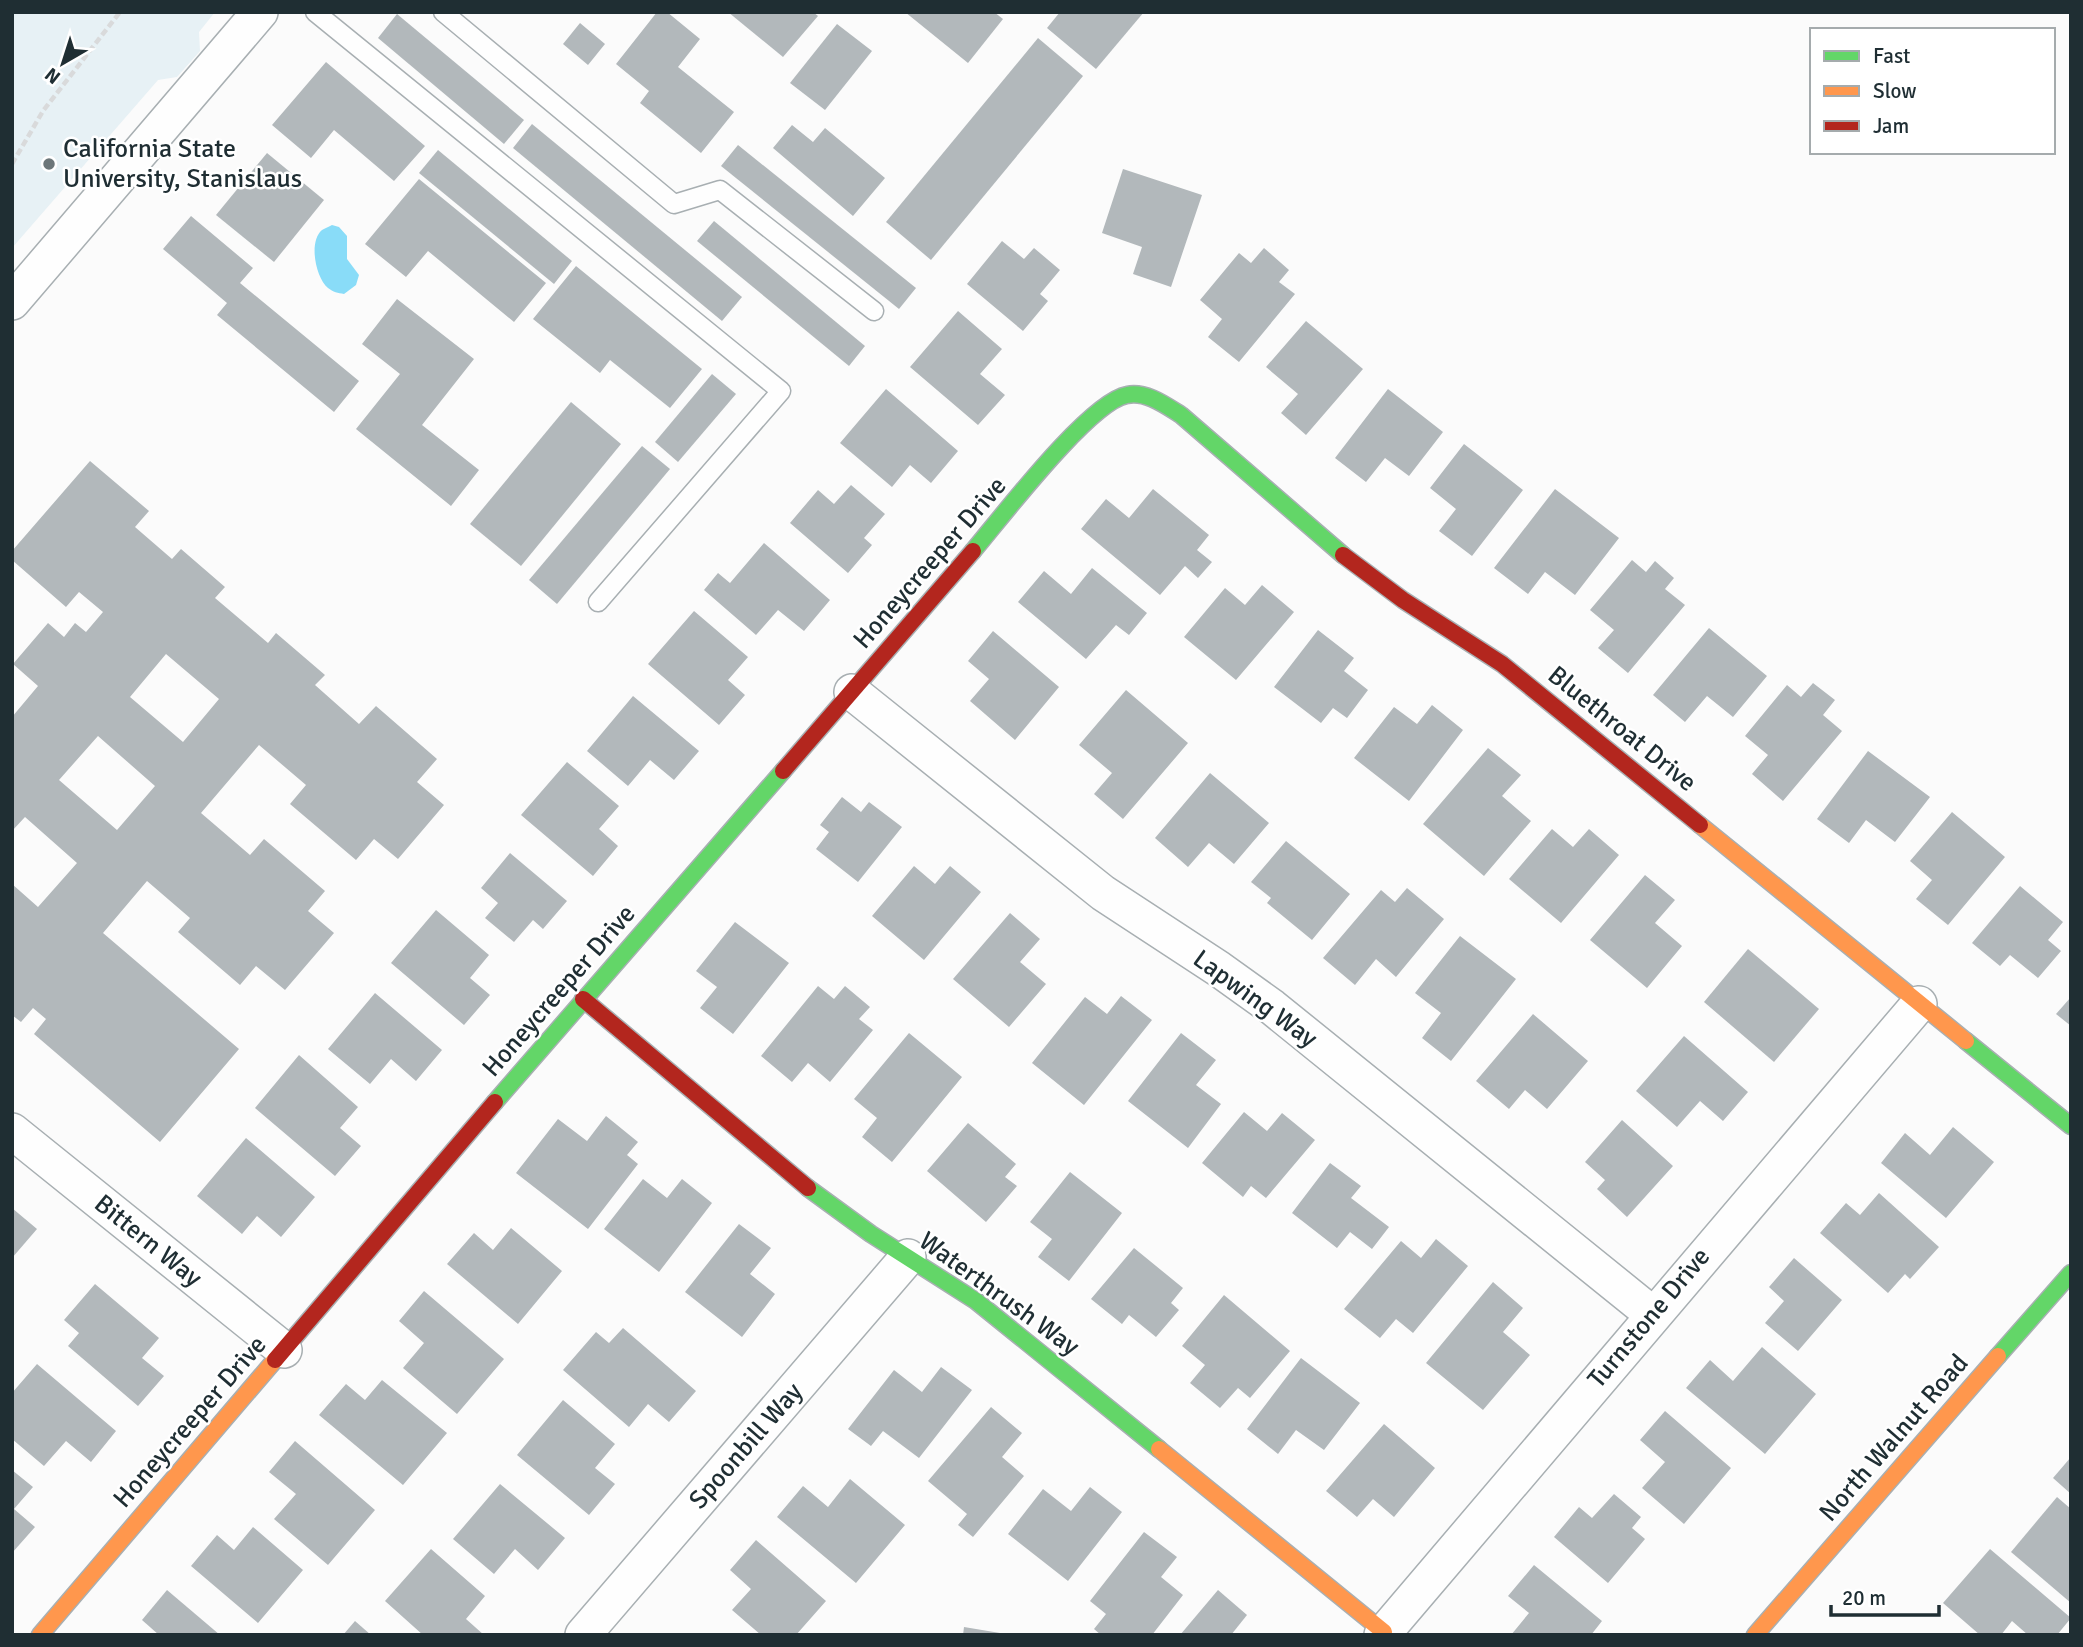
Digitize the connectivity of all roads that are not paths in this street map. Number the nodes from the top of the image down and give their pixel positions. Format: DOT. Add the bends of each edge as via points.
graph roads {
  1 [pos="260,12"];
  2 [pos="316,12"];
  3 [pos="443,12"];
  4 [pos="12,302"];
  5 [pos="874,311"];
  6 [pos="1128,393"];
  7 [pos="598,602"];
  8 [pos="852,692"];
  9 [pos="583,999"];
  10 [pos="1919,1004"];
  11 [pos="2071,1126"];
  12 [pos="12,1131"];
  13 [pos="908,1257"];
  14 [pos="2071,1273"];
  15 [pos="1652,1314"];
  16 [pos="284,1350"];
  17 [pos="1383,1633"];
  18 [pos="40,1635"];
  19 [pos="583,1635"];
  20 [pos="1755,1635"];
  1 -- 4 [label="street"];
  2 -- 7 [label="lane" via="781,391"];
  3 -- 5 [label="lane" via="674,204 720,190"];
  6 -- 8 [label="street, Honeycreeper Drive" via="1101,406 1080,425"];
  6 -- 10 [label="street, Bluethroat Drive" via="1157,399 1181,415 1348,559 1513,672"];
  8 -- 9 [label="street, Honeycreeper Drive"];
  8 -- 15 [label="street, Lapwing Way" via="1103,893 1272,1007"];
  9 -- 13 [label="street, Waterthrush Way" via="810,1190"];
  9 -- 16 [label="street, Honeycreeper Drive"];
  10 -- 11 [label="street, Bluethroat Drive"];
  10 -- 15 [label="street, Turnstone Drive"];
  12 -- 16 [label="street, Bittern Way"];
  13 -- 17 [label="street, Waterthrush Way" via="1005,1324"];
  13 -- 19 [label="street, Spoonbill Way"];
  14 -- 20 [label="street, North Walnut Road"];
  15 -- 17 [label="street, Turnstone Drive"];
  16 -- 18 [label="street, Honeycreeper Drive"];
}
